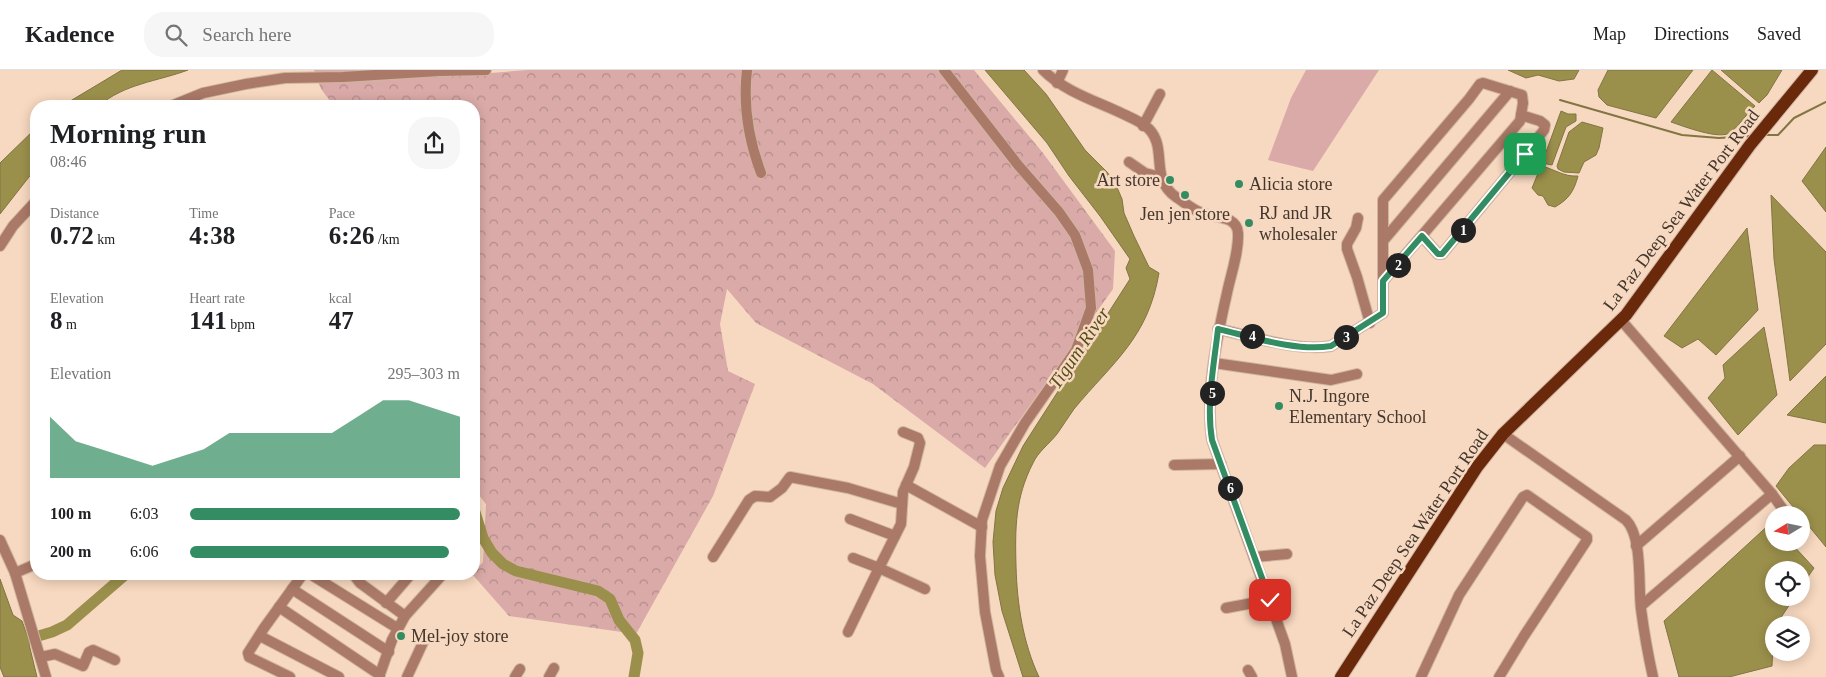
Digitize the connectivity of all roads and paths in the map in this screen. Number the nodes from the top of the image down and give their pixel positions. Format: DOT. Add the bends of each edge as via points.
graph roads {
  1 [pos="486,70"];
  2 [pos="747,70"];
  3 [pos="944,70"];
  4 [pos="1043,70"];
  5 [pos="1063,70"];
  6 [pos="1812,70"];
  7 [pos="1057,83"];
  8 [pos="1510,91"];
  9 [pos="1160,94"];
  10 [pos="186,100"];
  11 [pos="1521,116"];
  12 [pos="1144,126"];
  13 [pos="1129,162"];
  14 [pos="760,173"];
  15 [pos="1160,177"];
  16 [pos="30,208"];
  17 [pos="1358,218"];
  18 [pos="1422,236"];
  19 [pos="1383,241"];
  20 [pos="0,246"];
  21 [pos="1383,281"];
  22 [pos="1620,320"];
  23 [pos="1370,323"];
  24 [pos="1218,329"];
  25 [pos="1214,363"];
  26 [pos="1357,374"];
  27 [pos="903,432"];
  28 [pos="1503,434"];
  29 [pos="1740,456"];
  30 [pos="1221,464"];
  31 [pos="1174,465"];
  32 [pos="906,485"];
  33 [pos="1772,494"];
  34 [pos="902,504"];
  35 [pos="1781,506"];
  36 [pos="850,519"];
  37 [pos="982,527"];
  38 [pos="894,536"];
  39 [pos="0,540"];
  40 [pos="1636,546"];
  41 [pos="1286,554"];
  42 [pos="1254,556"];
  43 [pos="713,557"];
  44 [pos="854,558"];
  45 [pos="30,566"];
  46 [pos="878,568"];
  47 [pos="16,572"];
  48 [pos="299,580"];
  49 [pos="320,580"];
  50 [pos="358,580"];
  51 [pos="406,580"];
  52 [pos="438,580"];
  53 [pos="925,589"];
  54 [pos="292,590"];
  55 [pos="1270,600"];
  56 [pos="386,603"];
  57 [pos="1640,606"];
  58 [pos="278,607"];
  59 [pos="1226,608"];
  60 [pos="405,616"];
  61 [pos="397,628"];
  62 [pos="848,632"];
  63 [pos="260,636"];
  64 [pos="426,636"];
  65 [pos="389,652"];
  66 [pos="40,653"];
  67 [pos="115,660"];
  68 [pos="380,676"];
  69 [pos="46,677"];
  70 [pos="290,677"];
  71 [pos="339,677"];
  72 [pos="407,677"];
  73 [pos="999,677"];
  74 [pos="1292,677"];
  75 [pos="1340,677"];
  76 [pos="1421,677"];
  77 [pos="1499,677"];
  78 [pos="1653,677"];
  1 -- 10 [label="street" via="285,78 203,93"];
  2 -- 14 [label="street" via="746,101 753,152"];
  3 -- 37 [label="street" via="1059,212 1074,234 1088,270 1091,308 1076,350 1025,423 1000,466"];
  4 -- 7 [label="street"];
  5 -- 7 [label="street"];
  6 -- 22 [label="main road, La Paz Deep Sea Water Port Road" via="1750,145"];
  7 -- 12 [label="street"];
  8 -- 11 [label="street" via="1522,95"];
  8 -- 19 [label="street"];
  8 -- 19 [label="street" via="1480,84 1383,200"];
  9 -- 12 [label="street"];
  11 -- 18 [label="street"];
  11 -- 18 [label="street" via="1546,125 1525,154 1442,254 1438,254"];
  12 -- 15 [label="street" via="1154,138"];
  13 -- 15 [label="street" via="1145,173"];
  15 -- 24 [label="street" via="1173,195 1200,213 1228,219 1237,228 1236,249"];
  16 -- 20 [label="street"];
  17 -- 23 [label="street" via="1347,249"];
  18 -- 21 [label="street"];
  19 -- 21 [label="street"];
  21 -- 23 [label="street" via="1383,313"];
  22 -- 28 [label="main road, La Paz Deep Sea Water Port Road"];
  22 -- 29 [label="street"];
  23 -- 24 [label="street" via="1331,346 1321,348 1288,345"];
  24 -- 25 [label="street"];
  25 -- 26 [label="street" via="1331,380"];
  25 -- 30 [label="street" via="1210,426"];
  27 -- 32 [label="street" via="920,442"];
  28 -- 40 [label="street" via="1626,520 1632,526"];
  28 -- 75 [label="main road, La Paz Deep Sea Water Port Road" via="1477,467"];
  29 -- 33 [label="street"];
  29 -- 40 [label="street"];
  30 -- 31 [label="street"];
  30 -- 42 [label="street"];
  32 -- 34 [label="street"];
  32 -- 37 [label="street"];
  33 -- 35 [label="street"];
  33 -- 57 [label="street"];
  34 -- 38 [label="street" via="901,524"];
  34 -- 43 [label="street" via="848,488 790,477 770,497 755,496 749,500"];
  36 -- 38 [label="street"];
  37 -- 73 [label="street" via="980,556 985,612"];
  38 -- 46 [label="street"];
  39 -- 47 [label="street"];
  40 -- 57 [label="street"];
  41 -- 42 [label="street"];
  42 -- 55 [label="street"];
  44 -- 46 [label="street"];
  45 -- 47 [label="street"];
  46 -- 53 [label="street"];
  46 -- 62 [label="street"];
  47 -- 66 [label="street"];
  48 -- 54 [label="street"];
  49 -- 61 [label="street"];
  50 -- 56 [label="street"];
  51 -- 56 [label="street"];
  52 -- 60 [label="street"];
  54 -- 58 [label="street"];
  54 -- 65 [label="street"];
  55 -- 59 [label="street"];
  55 -- 74 [label="street"];
  56 -- 60 [label="street"];
  57 -- 78 [label="street"];
  58 -- 63 [label="street"];
  58 -- 68 [label="street"];
  60 -- 61 [label="street"];
  61 -- 65 [label="street"];
  63 -- 70 [label="street" via="248,653 249,657"];
  63 -- 71 [label="street"];
  64 -- 72 [label="street"];
  65 -- 68 [label="street"];
  66 -- 67 [label="street" via="55,654 83,666 93,650"];
  66 -- 69 [label="street"];
  76 -- 77 [label="street" via="1459,595 1526,495 1587,540"];
}
